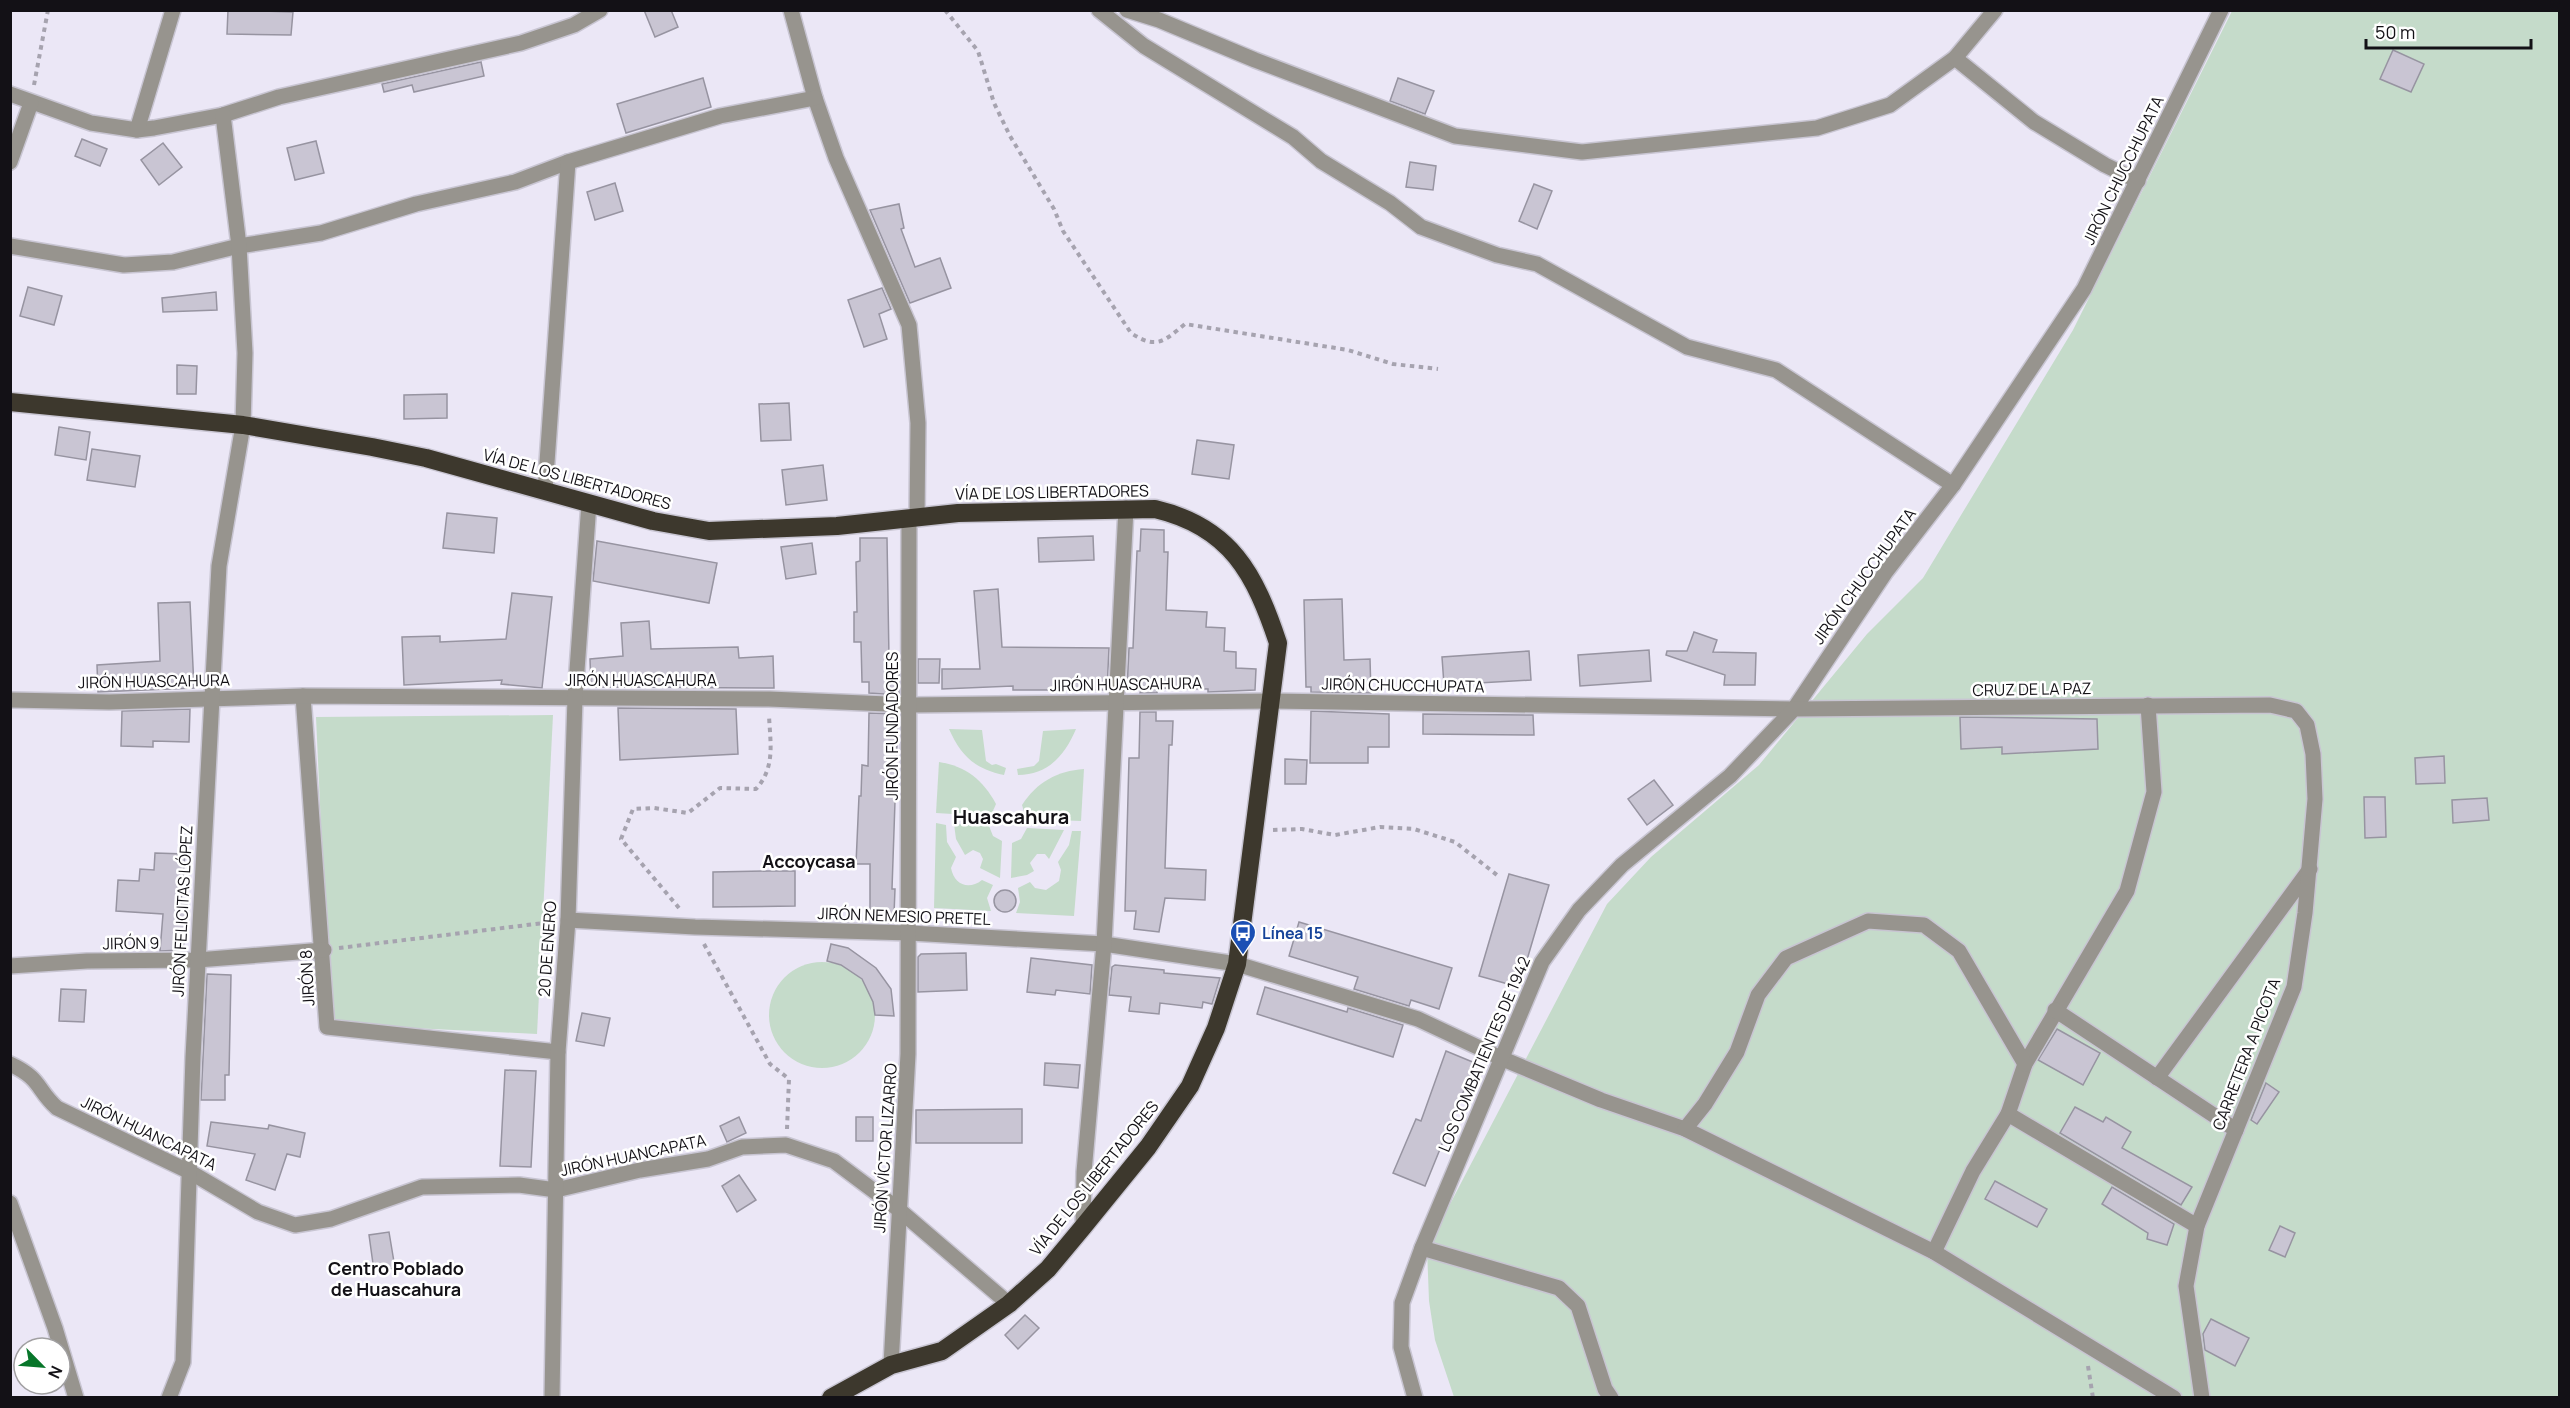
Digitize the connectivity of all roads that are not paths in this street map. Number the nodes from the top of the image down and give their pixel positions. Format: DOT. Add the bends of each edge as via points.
graph roads {
  1 [pos="173,10"];
  2 [pos="600,10"];
  3 [pos="791,10"];
  4 [pos="1099,10"];
  5 [pos="1127,10"];
  6 [pos="1995,10"];
  7 [pos="2221,10"];
  8 [pos="1955,58"];
  9 [pos="10,94"];
  10 [pos="815,98"];
  11 [pos="31,103"];
  12 [pos="223,115"];
  13 [pos="137,130"];
  14 [pos="10,162"];
  15 [pos="568,162"];
  16 [pos="2138,181"];
  17 [pos="10,246"];
  18 [pos="239,246"];
  19 [pos="10,402"];
  20 [pos="243,425"];
  21 [pos="1953,485"];
  22 [pos="545,491"];
  23 [pos="589,503"];
  24 [pos="1126,508"];
  25 [pos="913,518"];
  26 [pos="303,696"];
  27 [pos="212,698"];
  28 [pos="576,698"];
  29 [pos="10,700"];
  30 [pos="1271,701"];
  31 [pos="1117,703"];
  32 [pos="911,705"];
  33 [pos="2148,705"];
  34 [pos="2270,705"];
  35 [pos="1794,709"];
  36 [pos="2310,869"];
  37 [pos="568,920"];
  38 [pos="910,933"];
  39 [pos="1104,944"];
  40 [pos="324,950"];
  41 [pos="197,960"];
  42 [pos="1237,964"];
  43 [pos="10,966"];
  44 [pos="2055,1010"];
  45 [pos="558,1052"];
  46 [pos="1503,1059"];
  47 [pos="10,1064"];
  48 [pos="2025,1064"];
  49 [pos="2157,1078"];
  50 [pos="2008,1114"];
  51 [pos="1685,1129"];
  52 [pos="2236,1130"];
  53 [pos="190,1172"];
  54 [pos="556,1190"];
  55 [pos="10,1203"];
  56 [pos="898,1209"];
  57 [pos="2197,1226"];
  58 [pos="1083,1227"];
  59 [pos="1422,1248"];
  60 [pos="1934,1252"];
  61 [pos="1009,1304"];
  62 [pos="891,1365"];
  63 [pos="76,1398"];
  64 [pos="169,1398"];
  65 [pos="552,1398"];
  66 [pos="831,1398"];
  67 [pos="1415,1398"];
  68 [pos="1611,1398"];
  69 [pos="2174,1398"];
  70 [pos="2202,1398"];
  1 -- 13 [label="street"];
  2 -- 12 [label="street" via="574,25 521,43 279,97"];
  3 -- 10 [label="street, JIRÓN FUNDADORES"];
  4 -- 21 [label="street" via="1144,46 1293,137 1321,161 1421,227 1497,255 1537,264 1687,347 1776,370"];
  5 -- 8 [label="street" via="1455,136 1582,152 1817,128 1890,105"];
  6 -- 8 [label="street"];
  7 -- 16 [label="street, JIRÓN CHUCCHUPATA"];
  8 -- 16 [label="street" via="2034,122"];
  9 -- 11 [label="street"];
  10 -- 15 [label="street" via="720,116"];
  10 -- 25 [label="street, JIRÓN FUNDADORES" via="836,158 909,325 918,423"];
  11 -- 13 [label="street" via="91,123"];
  11 -- 14 [label="street"];
  12 -- 13 [label="street"];
  12 -- 18 [label="street, JIRÓN FELICITAS LÓPEZ"];
  15 -- 18 [label="street" via="488,189 416,204 321,233"];
  15 -- 22 [label="street"];
  16 -- 21 [label="street, JIRÓN CHUCCHUPATA" via="2084,289"];
  17 -- 18 [label="street" via="124,265 173,262"];
  18 -- 20 [label="street, JIRÓN FELICITAS LÓPEZ" via="245,353"];
  19 -- 20 [label="highway, VÍA DE LOS LIBERTADORES"];
  20 -- 22 [label="highway, VÍA DE LOS LIBERTADORES" via="415,456"];
  20 -- 27 [label="street, JIRÓN FELICITAS LÓPEZ" via="219,566"];
  21 -- 35 [label="street, JIRÓN CHUCCHUPATA" via="1885,573"];
  22 -- 23 [label="highway, VÍA DE LOS LIBERTADORES"];
  23 -- 25 [label="highway, VÍA DE LOS LIBERTADORES" via="709,531 837,526"];
  23 -- 28 [label="street, 20 DE ENERO"];
  24 -- 25 [label="highway, VÍA DE LOS LIBERTADORES"];
  24 -- 30 [label="highway, VÍA DE LOS LIBERTADORES" via="1180,515 1214,534 1249,571 1278,643"];
  24 -- 31 [label="street"];
  25 -- 32 [label="street, JIRÓN FUNDADORES"];
  26 -- 27 [label="street, JIRÓN HUASCAHURA"];
  26 -- 28 [label="street, JIRÓN HUASCAHURA"];
  26 -- 40 [label="street, JIRÓN 8"];
  27 -- 29 [label="street, JIRÓN HUASCAHURA"];
  27 -- 41 [label="street, JIRÓN FELICITAS LÓPEZ"];
  28 -- 32 [label="street, JIRÓN HUASCAHURA" via="769,699"];
  28 -- 37 [label="street, 20 DE ENERO"];
  30 -- 31 [label="street, JIRÓN HUASCAHURA"];
  30 -- 35 [label="street, JIRÓN CHUCCHUPATA"];
  30 -- 42 [label="highway, VÍA DE LOS LIBERTADORES"];
  31 -- 32 [label="street, JIRÓN HUASCAHURA"];
  31 -- 39 [label="street"];
  32 -- 38 [label="street, JIRÓN FUNDADORES"];
  33 -- 34 [label="street, CRUZ DE LA PAZ"];
  33 -- 35 [label="street, CRUZ DE LA PAZ"];
  33 -- 44 [label="street" via="2154,792 2127,891"];
  34 -- 36 [label="street, CARRETERA A PICOTA" via="2296,711 2307,725 2315,799"];
  35 -- 46 [label="street, LOS COMBATIENTES DE 1942" via="1730,776 1622,865 1578,910 1542,962"];
  36 -- 49 [label="street"];
  36 -- 52 [label="street, CARRETERA A PICOTA" via="2294,987"];
  37 -- 38 [label="street, JIRÓN NEMESIO PRETEL"];
  37 -- 45 [label="street, 20 DE ENERO"];
  38 -- 39 [label="street, JIRÓN NEMESIO PRETEL"];
  38 -- 56 [label="street, JIRÓN VÍCTOR LIZARRO" via="908,1054"];
  39 -- 42 [label="street, JIRÓN NEMESIO PRETEL"];
  39 -- 58 [label="street" via="1084,1172"];
  40 -- 41 [label="street, JIRÓN 9"];
  40 -- 45 [label="street, JIRÓN 8" via="327,1027"];
  41 -- 43 [label="street, JIRÓN 9"];
  41 -- 53 [label="street, JIRÓN FELICITAS LÓPEZ"];
  42 -- 46 [label="street, JIRÓN NEMESIO PRETEL" via="1418,1019"];
  42 -- 58 [label="highway, VÍA DE LOS LIBERTADORES" via="1216,1028 1190,1086 1148,1147"];
  44 -- 48 [label="street"];
  44 -- 49 [label="street"];
  45 -- 54 [label="street, 20 DE ENERO"];
  46 -- 51 [label="street, JIRÓN NEMESIO PRETEL" via="1601,1100"];
  46 -- 59 [label="street, LOS COMBATIENTES DE 1942"];
  47 -- 53 [label="street, JIRÓN HUANCAPATA" via="35,1078 57,1108"];
  48 -- 50 [label="street"];
  48 -- 51 [label="street" via="1959,951 1924,925 1868,921 1786,958 1758,995 1737,1052"];
  49 -- 52 [label="street"];
  50 -- 57 [label="street"];
  50 -- 60 [label="street" via="1973,1171"];
  51 -- 60 [label="street, JIRÓN NEMESIO PRETEL"];
  52 -- 57 [label="street, CARRETERA A PICOTA"];
  53 -- 54 [label="street, JIRÓN HUANCAPATA" via="258,1212 295,1224 331,1219 422,1187 519,1185"];
  53 -- 64 [label="street, JIRÓN FELICITAS LÓPEZ" via="183,1362"];
  54 -- 56 [label="street, JIRÓN HUANCAPATA" via="708,1159 742,1147 786,1145 834,1161"];
  54 -- 65 [label="street, 20 DE ENERO"];
  55 -- 63 [label="street"];
  56 -- 61 [label="street, JIRÓN HUANCAPATA"];
  56 -- 62 [label="street, JIRÓN VÍCTOR LIZARRO"];
  57 -- 70 [label="street, CARRETERA A PICOTA" via="2186,1286"];
  58 -- 61 [label="highway, VÍA DE LOS LIBERTADORES" via="1048,1269"];
  59 -- 67 [label="street, LOS COMBATIENTES DE 1942" via="1402,1303 1401,1347"];
  59 -- 68 [label="street" via="1558,1288 1570,1296 1578,1306"];
  60 -- 69 [label="street, JIRÓN NEMESIO PRETEL"];
  61 -- 62 [label="highway, VÍA DE LOS LIBERTADORES" via="942,1351"];
  62 -- 66 [label="highway, VÍA DE LOS LIBERTADORES"];
}
